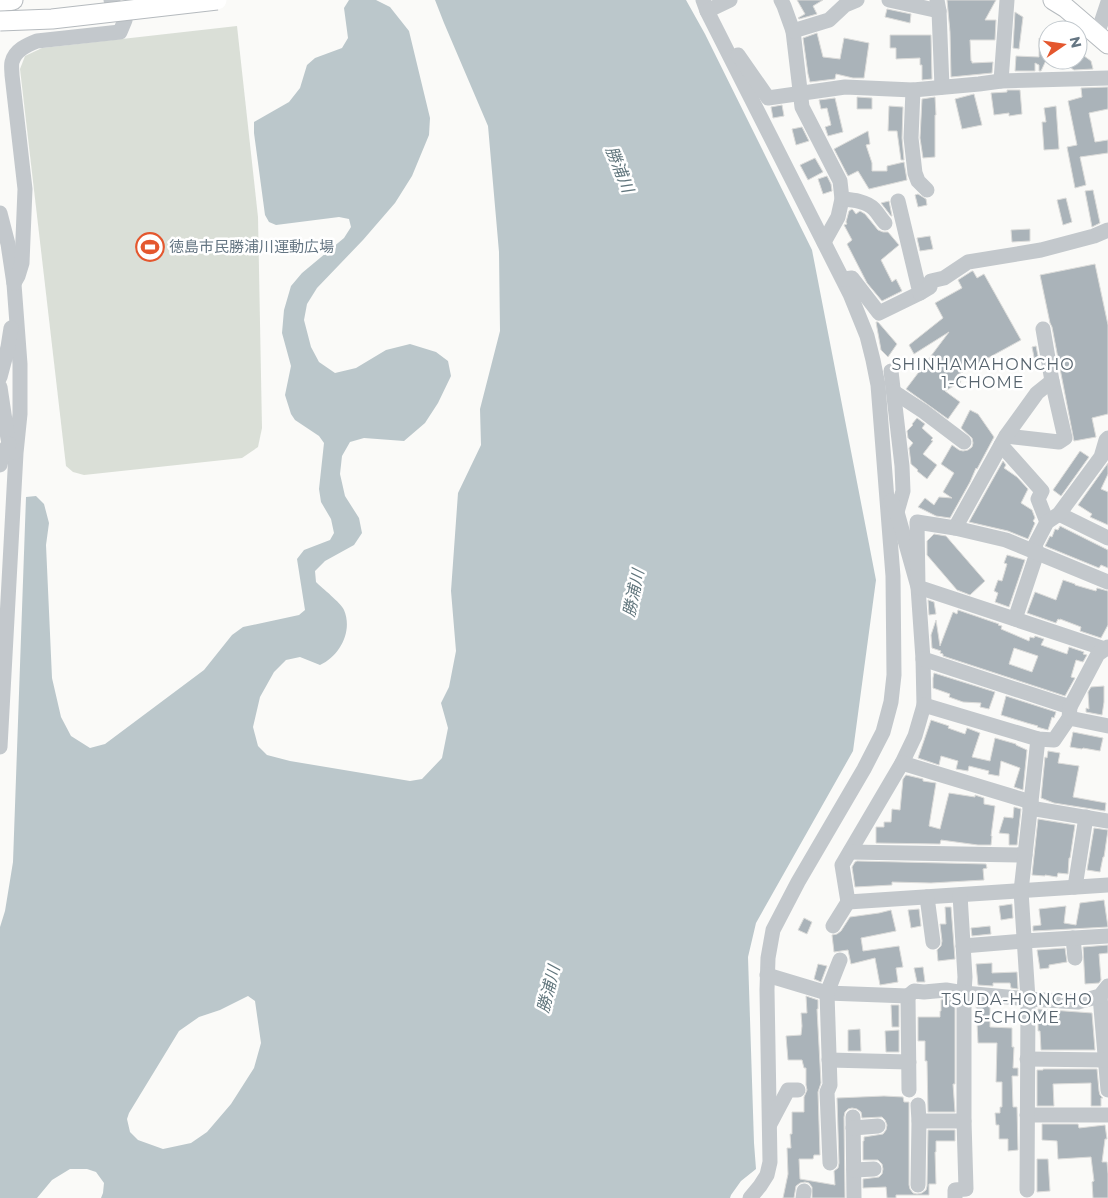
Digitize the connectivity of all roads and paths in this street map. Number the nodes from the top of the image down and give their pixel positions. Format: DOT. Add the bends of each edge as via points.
graph roads {
  1 [pos="13,0"];
  2 [pos="111,0"];
  3 [pos="217,0"];
  4 [pos="730,0"];
  5 [pos="857,0"];
  6 [pos="889,0"];
  7 [pos="1007,0"];
  8 [pos="1053,0"];
  9 [pos="0,2"];
  10 [pos="787,2"];
  11 [pos="1108,2"];
  12 [pos="938,5"];
  13 [pos="705,6"];
  14 [pos="0,21"];
  15 [pos="793,31"];
  16 [pos="1103,40"];
  17 [pos="727,51"];
  18 [pos="1108,78"];
  19 [pos="1000,81"];
  20 [pos="942,87"];
  21 [pos="913,90"];
  22 [pos="801,93"];
  23 [pos="927,190"];
  24 [pos="842,199"];
  25 [pos="904,207"];
  26 [pos="0,213"];
  27 [pos="885,223"];
  28 [pos="1108,230"];
  29 [pos="824,242"];
  30 [pos="843,279"];
  31 [pos="14,284"];
  32 [pos="920,293"];
  33 [pos="16,313"];
  34 [pos="1043,329"];
  35 [pos="891,371"];
  36 [pos="0,377"];
  37 [pos="1052,382"];
  38 [pos="0,387"];
  39 [pos="894,392"];
  40 [pos="1108,438"];
  41 [pos="1004,441"];
  42 [pos="964,442"];
  43 [pos="13,449"];
  44 [pos="0,464"];
  45 [pos="886,490"];
  46 [pos="897,512"];
  47 [pos="1053,518"];
  48 [pos="955,528"];
  49 [pos="1108,538"];
  50 [pos="1037,553"];
  51 [pos="1108,582"];
  52 [pos="918,587"];
  53 [pos="1015,619"];
  54 [pos="1107,648"];
  55 [pos="923,659"];
  56 [pos="924,704"];
  57 [pos="1070,712"];
  58 [pos="1108,726"];
  59 [pos="1038,739"];
  60 [pos="0,746"];
  61 [pos="902,762"];
  62 [pos="1031,805"];
  63 [pos="1086,817"];
  64 [pos="1108,821"];
  65 [pos="850,852"];
  66 [pos="1024,855"];
  67 [pos="1108,885"];
  68 [pos="1075,887"];
  69 [pos="1021,891"];
  70 [pos="960,895"];
  71 [pos="927,897"];
  72 [pos="848,902"];
  73 [pos="832,926"];
  74 [pos="1108,936"];
  75 [pos="1073,938"];
  76 [pos="1024,940"];
  77 [pos="933,942"];
  78 [pos="963,946"];
  79 [pos="1075,958"];
  80 [pos="840,960"];
  81 [pos="768,975"];
  82 [pos="1104,991"];
  83 [pos="827,993"];
  84 [pos="964,993"];
  85 [pos="908,996"];
  86 [pos="1028,999"];
  87 [pos="1027,1059"];
  88 [pos="829,1060"];
  89 [pos="1106,1060"];
  90 [pos="909,1062"];
  91 [pos="798,1090"];
  92 [pos="909,1090"];
  93 [pos="1108,1090"];
  94 [pos="918,1106"];
  95 [pos="1027,1115"];
  96 [pos="1108,1115"];
  97 [pos="919,1121"];
  98 [pos="964,1121"];
  99 [pos="770,1124"];
  100 [pos="878,1126"];
  101 [pos="830,1163"];
  102 [pos="874,1169"];
  103 [pos="854,1170"];
  104 [pos="918,1185"];
  105 [pos="1027,1190"];
  106 [pos="750,1198"];
  107 [pos="854,1198"];
  108 [pos="955,1198"];
  1 -- 9 [label="main road"];
  2 -- 31 [label="street" via="125,20 120,32 37,41 17,52 12,62 25,189 22,263"];
  3 -- 14 [label="main road, bridge" via="52,19"];
  4 -- 13 [label="street"];
  5 -- 15 [label="street" via="845,5 830,20"];
  6 -- 12 [label="street"];
  7 -- 19 [label="street"];
  8 -- 16 [label="main road"];
  10 -- 15 [label="street"];
  11 -- 16 [label="street"];
  12 -- 20 [label="street"];
  13 -- 17 [label="street"];
  15 -- 22 [label="street"];
  17 -- 22 [label="street" via="736,52 768,98"];
  17 -- 29 [label="street"];
  18 -- 19 [label="street"];
  19 -- 20 [label="street"];
  20 -- 21 [label="street"];
  21 -- 22 [label="street" via="845,87"];
  21 -- 23 [label="street" via="911,138 915,173"];
  22 -- 24 [label="street" via="802,107 840,182"];
  24 -- 27 [label="street" via="875,209"];
  24 -- 29 [label="street" via="838,217"];
  25 -- 32 [label="street"];
  26 -- 31 [label="street"];
  28 -- 32 [label="street" via="1041,250 968,262 944,278 931,281 930,287"];
  29 -- 30 [label="street"];
  30 -- 32 [label="street" via="852,278 879,313"];
  30 -- 45 [label="street" via="867,336 873,360"];
  31 -- 33 [label="street"];
  33 -- 36 [label="street"];
  33 -- 43 [label="street" via="20,414"];
  34 -- 37 [label="street"];
  35 -- 39 [label="street"];
  37 -- 41 [label="street" via="1037,392"];
  37 -- 41 [label="street" via="1065,438 1059,442"];
  38 -- 43 [label="street"];
  39 -- 42 [label="street"];
  39 -- 46 [label="street" via="903,491"];
  40 -- 47 [label="street" via="1101,457"];
  41 -- 47 [label="street" via="1042,492 1038,500"];
  41 -- 48 [label="street"];
  43 -- 44 [label="street" via="3,452"];
  43 -- 60 [label="street"];
  45 -- 46 [label="street"];
  45 -- 81 [label="street" via="892,576 894,675 891,702 883,732 868,762 773,930"];
  46 -- 52 [label="street"];
  47 -- 49 [label="street"];
  47 -- 50 [label="street" via="1035,545"];
  48 -- 50 [label="street" via="1006,540"];
  48 -- 52 [label="street" via="917,522"];
  50 -- 51 [label="street"];
  50 -- 53 [label="street"];
  52 -- 53 [label="street"];
  52 -- 55 [label="street"];
  53 -- 54 [label="street"];
  54 -- 57 [label="street" via="1098,654"];
  55 -- 56 [label="street"];
  55 -- 57 [label="street"];
  56 -- 59 [label="street"];
  56 -- 61 [label="street" via="915,736"];
  57 -- 58 [label="street"];
  57 -- 59 [label="street" via="1054,740"];
  59 -- 62 [label="street"];
  61 -- 62 [label="street"];
  61 -- 65 [label="street"];
  62 -- 63 [label="street"];
  62 -- 66 [label="street"];
  63 -- 64 [label="street"];
  63 -- 68 [label="street"];
  65 -- 66 [label="street"];
  65 -- 72 [label="street" via="842,865"];
  66 -- 69 [label="street"];
  67 -- 68 [label="street"];
  68 -- 69 [label="street"];
  69 -- 70 [label="street"];
  69 -- 76 [label="street"];
  70 -- 71 [label="street"];
  70 -- 78 [label="street"];
  71 -- 72 [label="street"];
  71 -- 77 [label="street"];
  72 -- 73 [label="street"];
  74 -- 75 [label="street"];
  75 -- 76 [label="street"];
  75 -- 79 [label="street"];
  76 -- 78 [label="street"];
  76 -- 86 [label="street"];
  78 -- 84 [label="street"];
  80 -- 83 [label="street"];
  81 -- 83 [label="street"];
  81 -- 99 [label="street"];
  82 -- 86 [label="street" via="1078,1002"];
  82 -- 89 [label="street"];
  83 -- 85 [label="street"];
  83 -- 88 [label="street"];
  84 -- 85 [label="street" via="946,990 914,992"];
  84 -- 86 [label="street"];
  84 -- 98 [label="street"];
  85 -- 90 [label="street"];
  86 -- 87 [label="street"];
  87 -- 89 [label="street"];
  87 -- 95 [label="street"];
  88 -- 90 [label="street"];
  88 -- 101 [label="street"];
  89 -- 93 [label="street"];
  90 -- 92 [label="street"];
  91 -- 99 [label="street" via="788,1090"];
  94 -- 97 [label="street"];
  95 -- 96 [label="street"];
  95 -- 105 [label="street"];
  97 -- 98 [label="street"];
  97 -- 104 [label="street"];
  98 -- 108 [label="street" via="966,1189 955,1190"];
  99 -- 106 [label="street" via="767,1175"];
  100 -- 103 [label="street" via="853,1123"];
  102 -- 103 [label="street"];
  103 -- 107 [label="street"];
}
